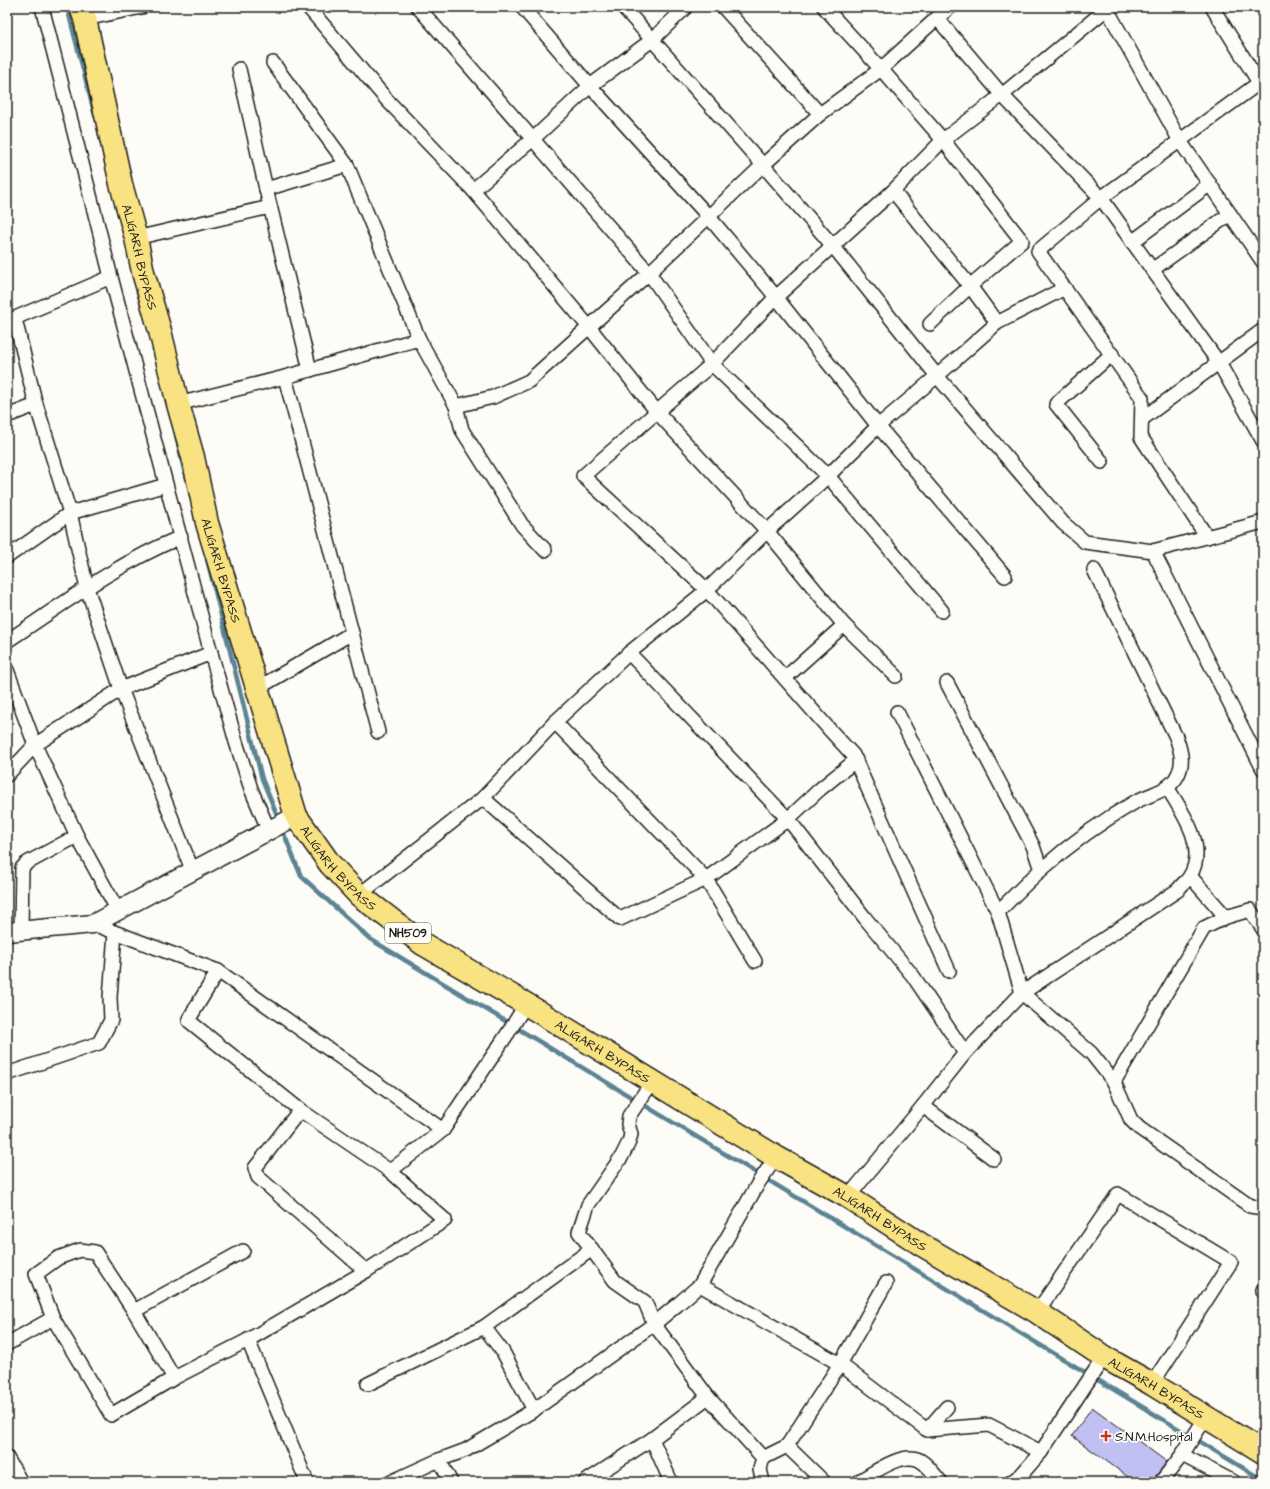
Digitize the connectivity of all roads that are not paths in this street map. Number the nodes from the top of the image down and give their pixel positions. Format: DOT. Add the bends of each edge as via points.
graph roads {
  1 [pos="42,7"];
  2 [pos="142,7"];
  3 [pos="308,7"];
  4 [pos="418,7"];
  5 [pos="522,7"];
  6 [pos="624,7"];
  7 [pos="686,7"];
  8 [pos="723,7"];
  9 [pos="824,7"];
  10 [pos="950,7"];
  11 [pos="1212,7"];
  12 [pos="1108,8"];
  13 [pos="83,13"];
  14 [pos="937,18"];
  15 [pos="652,40"];
  16 [pos="273,63"];
  17 [pos="239,69"];
  18 [pos="881,69"];
  19 [pos="590,86"];
  20 [pos="1261,86"];
  21 [pos="1002,95"];
  22 [pos="820,114"];
  23 [pos="533,139"];
  24 [pos="944,140"];
  25 [pos="1180,141"];
  26 [pos="764,165"];
  27 [pos="347,166"];
  28 [pos="1210,184"];
  29 [pos="266,189"];
  30 [pos="473,190"];
  31 [pos="892,191"];
  32 [pos="1101,198"];
  33 [pos="270,207"];
  34 [pos="1230,214"];
  35 [pos="709,217"];
  36 [pos="136,238"];
  37 [pos="1022,241"];
  38 [pos="1132,242"];
  39 [pos="833,246"];
  40 [pos="1038,251"];
  41 [pos="1263,262"];
  42 [pos="1152,270"];
  43 [pos="650,273"];
  44 [pos="111,277"];
  45 [pos="970,286"];
  46 [pos="1065,288"];
  47 [pos="776,298"];
  48 [pos="11,320"];
  49 [pos="997,323"];
  50 [pos="930,324"];
  51 [pos="589,327"];
  52 [pos="1263,330"];
  53 [pos="419,339"];
  54 [pos="1112,354"];
  55 [pos="1219,363"];
  56 [pos="712,364"];
  57 [pos="310,370"];
  58 [pos="937,376"];
  59 [pos="285,377"];
  60 [pos="1142,398"];
  61 [pos="178,404"];
  62 [pos="36,405"];
  63 [pos="456,406"];
  64 [pos="1159,406"];
  65 [pos="657,412"];
  66 [pos="7,416"];
  67 [pos="1142,419"];
  68 [pos="878,426"];
  69 [pos="1263,441"];
  70 [pos="1102,462"];
  71 [pos="828,476"];
  72 [pos="166,485"];
  73 [pos="70,513"];
  74 [pos="1262,525"];
  75 [pos="767,531"];
  76 [pos="1207,537"];
  77 [pos="181,538"];
  78 [pos="545,550"];
  79 [pos="1153,551"];
  80 [pos="7,557"];
  81 [pos="1094,570"];
  82 [pos="1005,576"];
  83 [pos="87,588"];
  84 [pos="707,590"];
  85 [pos="942,611"];
  86 [pos="844,625"];
  87 [pos="352,633"];
  88 [pos="7,641"];
  89 [pos="211,653"];
  90 [pos="629,653"];
  91 [pos="7,670"];
  92 [pos="896,676"];
  93 [pos="785,678"];
  94 [pos="947,683"];
  95 [pos="258,688"];
  96 [pos="121,689"];
  97 [pos="898,712"];
  98 [pos="555,722"];
  99 [pos="378,732"];
  100 [pos="35,745"];
  101 [pos="856,760"];
  102 [pos="1263,768"];
  103 [pos="7,774"];
  104 [pos="1167,787"];
  105 [pos="483,798"];
  106 [pos="788,819"];
  107 [pos="282,823"];
  108 [pos="77,836"];
  109 [pos="1041,870"];
  110 [pos="193,872"];
  111 [pos="1190,876"];
  112 [pos="706,879"];
  113 [pos="359,895"];
  114 [pos="118,911"];
  115 [pos="998,912"];
  116 [pos="1226,917"];
  117 [pos="93,924"];
  118 [pos="1263,929"];
  119 [pos="14,931"];
  120 [pos="114,933"];
  121 [pos="755,961"];
  122 [pos="218,971"];
  123 [pos="949,971"];
  124 [pos="1022,993"];
  125 [pos="523,1009"];
  126 [pos="965,1053"];
  127 [pos="7,1074"];
  128 [pos="1114,1082"];
  129 [pos="650,1084"];
  130 [pos="923,1106"];
  131 [pos="300,1110"];
  132 [pos="443,1130"];
  133 [pos="994,1159"];
  134 [pos="773,1162"];
  135 [pos="390,1171"];
  136 [pos="848,1197"];
  137 [pos="1263,1208"];
  138 [pos="592,1249"];
  139 [pos="243,1251"];
  140 [pos="366,1271"];
  141 [pos="886,1283"];
  142 [pos="700,1285"];
  143 [pos="134,1311"];
  144 [pos="1037,1312"];
  145 [pos="52,1318"];
  146 [pos="654,1324"];
  147 [pos="484,1327"];
  148 [pos="248,1340"];
  149 [pos="7,1344"];
  150 [pos="1101,1363"];
  151 [pos="840,1364"];
  152 [pos="174,1378"];
  153 [pos="368,1384"];
  154 [pos="1152,1384"];
  155 [pos="708,1397"];
  156 [pos="947,1407"];
  157 [pos="534,1410"];
  158 [pos="1201,1423"];
  159 [pos="928,1430"];
  160 [pos="652,1438"];
  161 [pos="787,1446"];
  162 [pos="1041,1452"];
  163 [pos="1184,1452"];
  164 [pos="1263,1452"];
  165 [pos="7,1458"];
  166 [pos="763,1458"];
  167 [pos="439,1460"];
  168 [pos="1021,1480"];
  169 [pos="21,1482"];
  170 [pos="307,1482"];
  171 [pos="391,1482"];
  172 [pos="451,1482"];
  173 [pos="585,1482"];
  174 [pos="671,1482"];
  175 [pos="763,1482"];
  176 [pos="824,1482"];
  177 [pos="858,1482"];
  178 [pos="941,1482"];
  179 [pos="1161,1482"];
  180 [pos="1234,1482"];
  1 -- 44 [label="street"];
  2 -- 13 [label="street"];
  3 -- 30 [label="street" via="387,100"];
  4 -- 23 [label="street"];
  5 -- 19 [label="street"];
  6 -- 15 [label="street"];
  7 -- 15 [label="street"];
  8 -- 22 [label="street"];
  9 -- 18 [label="street"];
  10 -- 14 [label="street"];
  11 -- 20 [label="street"];
  12 -- 21 [label="street"];
  12 -- 25 [label="street"];
  13 -- 36 [label="highway, ALIGARH BYPASS / NH509" via="121,184"];
  14 -- 18 [label="street"];
  14 -- 21 [label="street"];
  15 -- 19 [label="street"];
  15 -- 26 [label="street"];
  16 -- 27 [label="street"];
  17 -- 29 [label="street"];
  18 -- 22 [label="street"];
  18 -- 24 [label="street"];
  19 -- 23 [label="street"];
  19 -- 35 [label="street"];
  20 -- 25 [label="street"];
  21 -- 24 [label="street"];
  21 -- 32 [label="street"];
  22 -- 26 [label="street"];
  23 -- 30 [label="street"];
  23 -- 43 [label="street"];
  24 -- 31 [label="street"];
  24 -- 37 [label="street"];
  25 -- 28 [label="street"];
  25 -- 32 [label="street"];
  26 -- 35 [label="street"];
  26 -- 39 [label="street"];
  27 -- 29 [label="street"];
  27 -- 53 [label="street"];
  28 -- 34 [label="street"];
  28 -- 38 [label="street"];
  29 -- 33 [label="street"];
  30 -- 51 [label="street"];
  31 -- 39 [label="street"];
  31 -- 45 [label="street"];
  32 -- 38 [label="street"];
  32 -- 40 [label="street"];
  33 -- 36 [label="street"];
  33 -- 57 [label="street"];
  34 -- 41 [label="street"];
  34 -- 42 [label="street"];
  35 -- 43 [label="street"];
  35 -- 47 [label="street"];
  36 -- 61 [label="highway, ALIGARH BYPASS / NH509"];
  37 -- 40 [label="street"];
  37 -- 45 [label="street"];
  38 -- 42 [label="street"];
  39 -- 47 [label="street"];
  39 -- 58 [label="street"];
  40 -- 46 [label="street"];
  42 -- 55 [label="street"];
  43 -- 51 [label="street"];
  43 -- 56 [label="street"];
  44 -- 48 [label="street"];
  44 -- 72 [label="street"];
  45 -- 49 [label="street"];
  45 -- 50 [label="street"];
  46 -- 49 [label="street"];
  46 -- 54 [label="street"];
  47 -- 56 [label="street"];
  47 -- 68 [label="street"];
  48 -- 62 [label="street"];
  49 -- 58 [label="street"];
  51 -- 63 [label="street" via="529,381 493,397"];
  51 -- 65 [label="street"];
  52 -- 55 [label="street"];
  53 -- 57 [label="street"];
  53 -- 63 [label="street"];
  54 -- 60 [label="street"];
  54 -- 70 [label="street" via="1056,404"];
  55 -- 64 [label="street"];
  55 -- 69 [label="street"];
  56 -- 65 [label="street"];
  56 -- 71 [label="street"];
  57 -- 59 [label="street"];
  58 -- 68 [label="street"];
  58 -- 79 [label="street" via="1063,523 1085,542"];
  59 -- 61 [label="street"];
  59 -- 87 [label="street"];
  60 -- 64 [label="street"];
  60 -- 67 [label="street"];
  61 -- 95 [label="highway, ALIGARH BYPASS / NH509" via="193,457 207,524"];
  62 -- 66 [label="street"];
  62 -- 73 [label="street"];
  63 -- 78 [label="street" via="462,430 522,524"];
  64 -- 67 [label="street"];
  65 -- 75 [label="street"];
  65 -- 84 [label="street" via="583,476"];
  67 -- 76 [label="street" via="1141,437"];
  68 -- 71 [label="street"];
  68 -- 82 [label="street"];
  71 -- 75 [label="street"];
  71 -- 85 [label="street"];
  72 -- 73 [label="street"];
  72 -- 77 [label="street"];
  73 -- 80 [label="street"];
  73 -- 83 [label="street"];
  74 -- 76 [label="street"];
  75 -- 84 [label="street"];
  75 -- 86 [label="street"];
  76 -- 79 [label="street"];
  77 -- 83 [label="street" via="153,549"];
  77 -- 89 [label="street"];
  79 -- 102 [label="street"];
  81 -- 104 [label="street" via="1176,737 1182,765 1176,779"];
  83 -- 88 [label="street"];
  83 -- 96 [label="street"];
  84 -- 90 [label="street"];
  84 -- 93 [label="street"];
  86 -- 92 [label="street"];
  86 -- 93 [label="street"];
  87 -- 95 [label="street"];
  87 -- 99 [label="street"];
  89 -- 96 [label="street"];
  89 -- 107 [label="street" via="252,789"];
  90 -- 98 [label="street"];
  90 -- 106 [label="street"];
  91 -- 100 [label="street"];
  93 -- 101 [label="street"];
  94 -- 109 [label="street" via="1033,846"];
  95 -- 107 [label="highway, ALIGARH BYPASS / NH509"];
  96 -- 100 [label="street"];
  96 -- 110 [label="street"];
  97 -- 115 [label="street"];
  98 -- 105 [label="street"];
  98 -- 112 [label="street"];
  100 -- 103 [label="street"];
  100 -- 108 [label="street"];
  101 -- 106 [label="street"];
  101 -- 123 [label="street"];
  104 -- 109 [label="street" via="1135,802 1108,819"];
  104 -- 111 [label="street" via="1186,816 1196,845 1195,864"];
  105 -- 112 [label="street" via="620,919"];
  105 -- 113 [label="street"];
  106 -- 112 [label="street"];
  106 -- 126 [label="street" via="913,976"];
  107 -- 110 [label="street"];
  107 -- 113 [label="highway, ALIGARH BYPASS / NH509" via="330,864"];
  108 -- 114 [label="street"];
  108 -- 119 [label="street" via="22,868"];
  109 -- 115 [label="street"];
  110 -- 114 [label="street"];
  111 -- 116 [label="street"];
  111 -- 124 [label="street" via="1178,890"];
  112 -- 121 [label="street"];
  113 -- 125 [label="highway, ALIGARH BYPASS / NH509" via="423,944"];
  114 -- 117 [label="street"];
  115 -- 124 [label="street"];
  116 -- 118 [label="street" via="1250,910"];
  116 -- 128 [label="street" via="1204,928"];
  117 -- 119 [label="street"];
  117 -- 120 [label="street"];
  120 -- 122 [label="street"];
  120 -- 127 [label="street" via="110,1020 99,1042"];
  122 -- 131 [label="street" via="189,1021"];
  122 -- 132 [label="street"];
  124 -- 126 [label="street"];
  124 -- 128 [label="street" via="1091,1053"];
  125 -- 129 [label="highway, ALIGARH BYPASS / NH509"];
  125 -- 132 [label="street"];
  126 -- 130 [label="street"];
  128 -- 137 [label="street" via="1130,1120 1139,1128 1250,1206"];
  129 -- 134 [label="highway, ALIGARH BYPASS / NH509"];
  129 -- 138 [label="street" via="629,1116 629,1142 588,1206 582,1221 579,1232"];
  130 -- 133 [label="street"];
  130 -- 136 [label="street"];
  131 -- 135 [label="street"];
  131 -- 140 [label="street" via="255,1168 258,1177"];
  132 -- 135 [label="street"];
  134 -- 136 [label="highway, ALIGARH BYPASS / NH509"];
  134 -- 142 [label="street"];
  135 -- 140 [label="street" via="445,1220"];
  136 -- 144 [label="highway, ALIGARH BYPASS / NH509" via="922,1245"];
  138 -- 146 [label="street" via="615,1281 645,1302"];
  138 -- 147 [label="street"];
  139 -- 143 [label="street"];
  140 -- 148 [label="street"];
  141 -- 151 [label="street"];
  142 -- 146 [label="street"];
  142 -- 151 [label="street"];
  143 -- 145 [label="street" via="95,1252 80,1250 58,1258 36,1274"];
  143 -- 152 [label="street"];
  144 -- 150 [label="highway, ALIGARH BYPASS / NH509"];
  144 -- 154 [label="street" via="1118,1194 1231,1262"];
  145 -- 149 [label="street"];
  145 -- 152 [label="street" via="111,1415"];
  146 -- 155 [label="street"];
  146 -- 157 [label="street"];
  147 -- 153 [label="street"];
  147 -- 157 [label="street" via="503,1352"];
  148 -- 152 [label="street"];
  148 -- 170 [label="street"];
  150 -- 154 [label="highway, ALIGARH BYPASS / NH509"];
  150 -- 162 [label="street"];
  151 -- 159 [label="street"];
  151 -- 161 [label="street"];
  154 -- 158 [label="highway, ALIGARH BYPASS / NH509"];
  155 -- 160 [label="street"];
  155 -- 166 [label="street"];
  156 -- 159 [label="street"];
  157 -- 167 [label="street" via="466,1450"];
  158 -- 163 [label="street"];
  158 -- 164 [label="highway, ALIGARH BYPASS / NH509"];
  159 -- 162 [label="street" via="989,1425"];
  160 -- 173 [label="street"];
  160 -- 174 [label="street"];
  161 -- 166 [label="street"];
  161 -- 176 [label="street"];
  162 -- 168 [label="street"];
  163 -- 179 [label="street"];
  163 -- 180 [label="street"];
  165 -- 169 [label="street"];
  166 -- 175 [label="street" via="760,1469"];
  167 -- 171 [label="street"];
  167 -- 172 [label="street"];
  177 -- 178 [label="street" via="908,1457 921,1461"];
}
